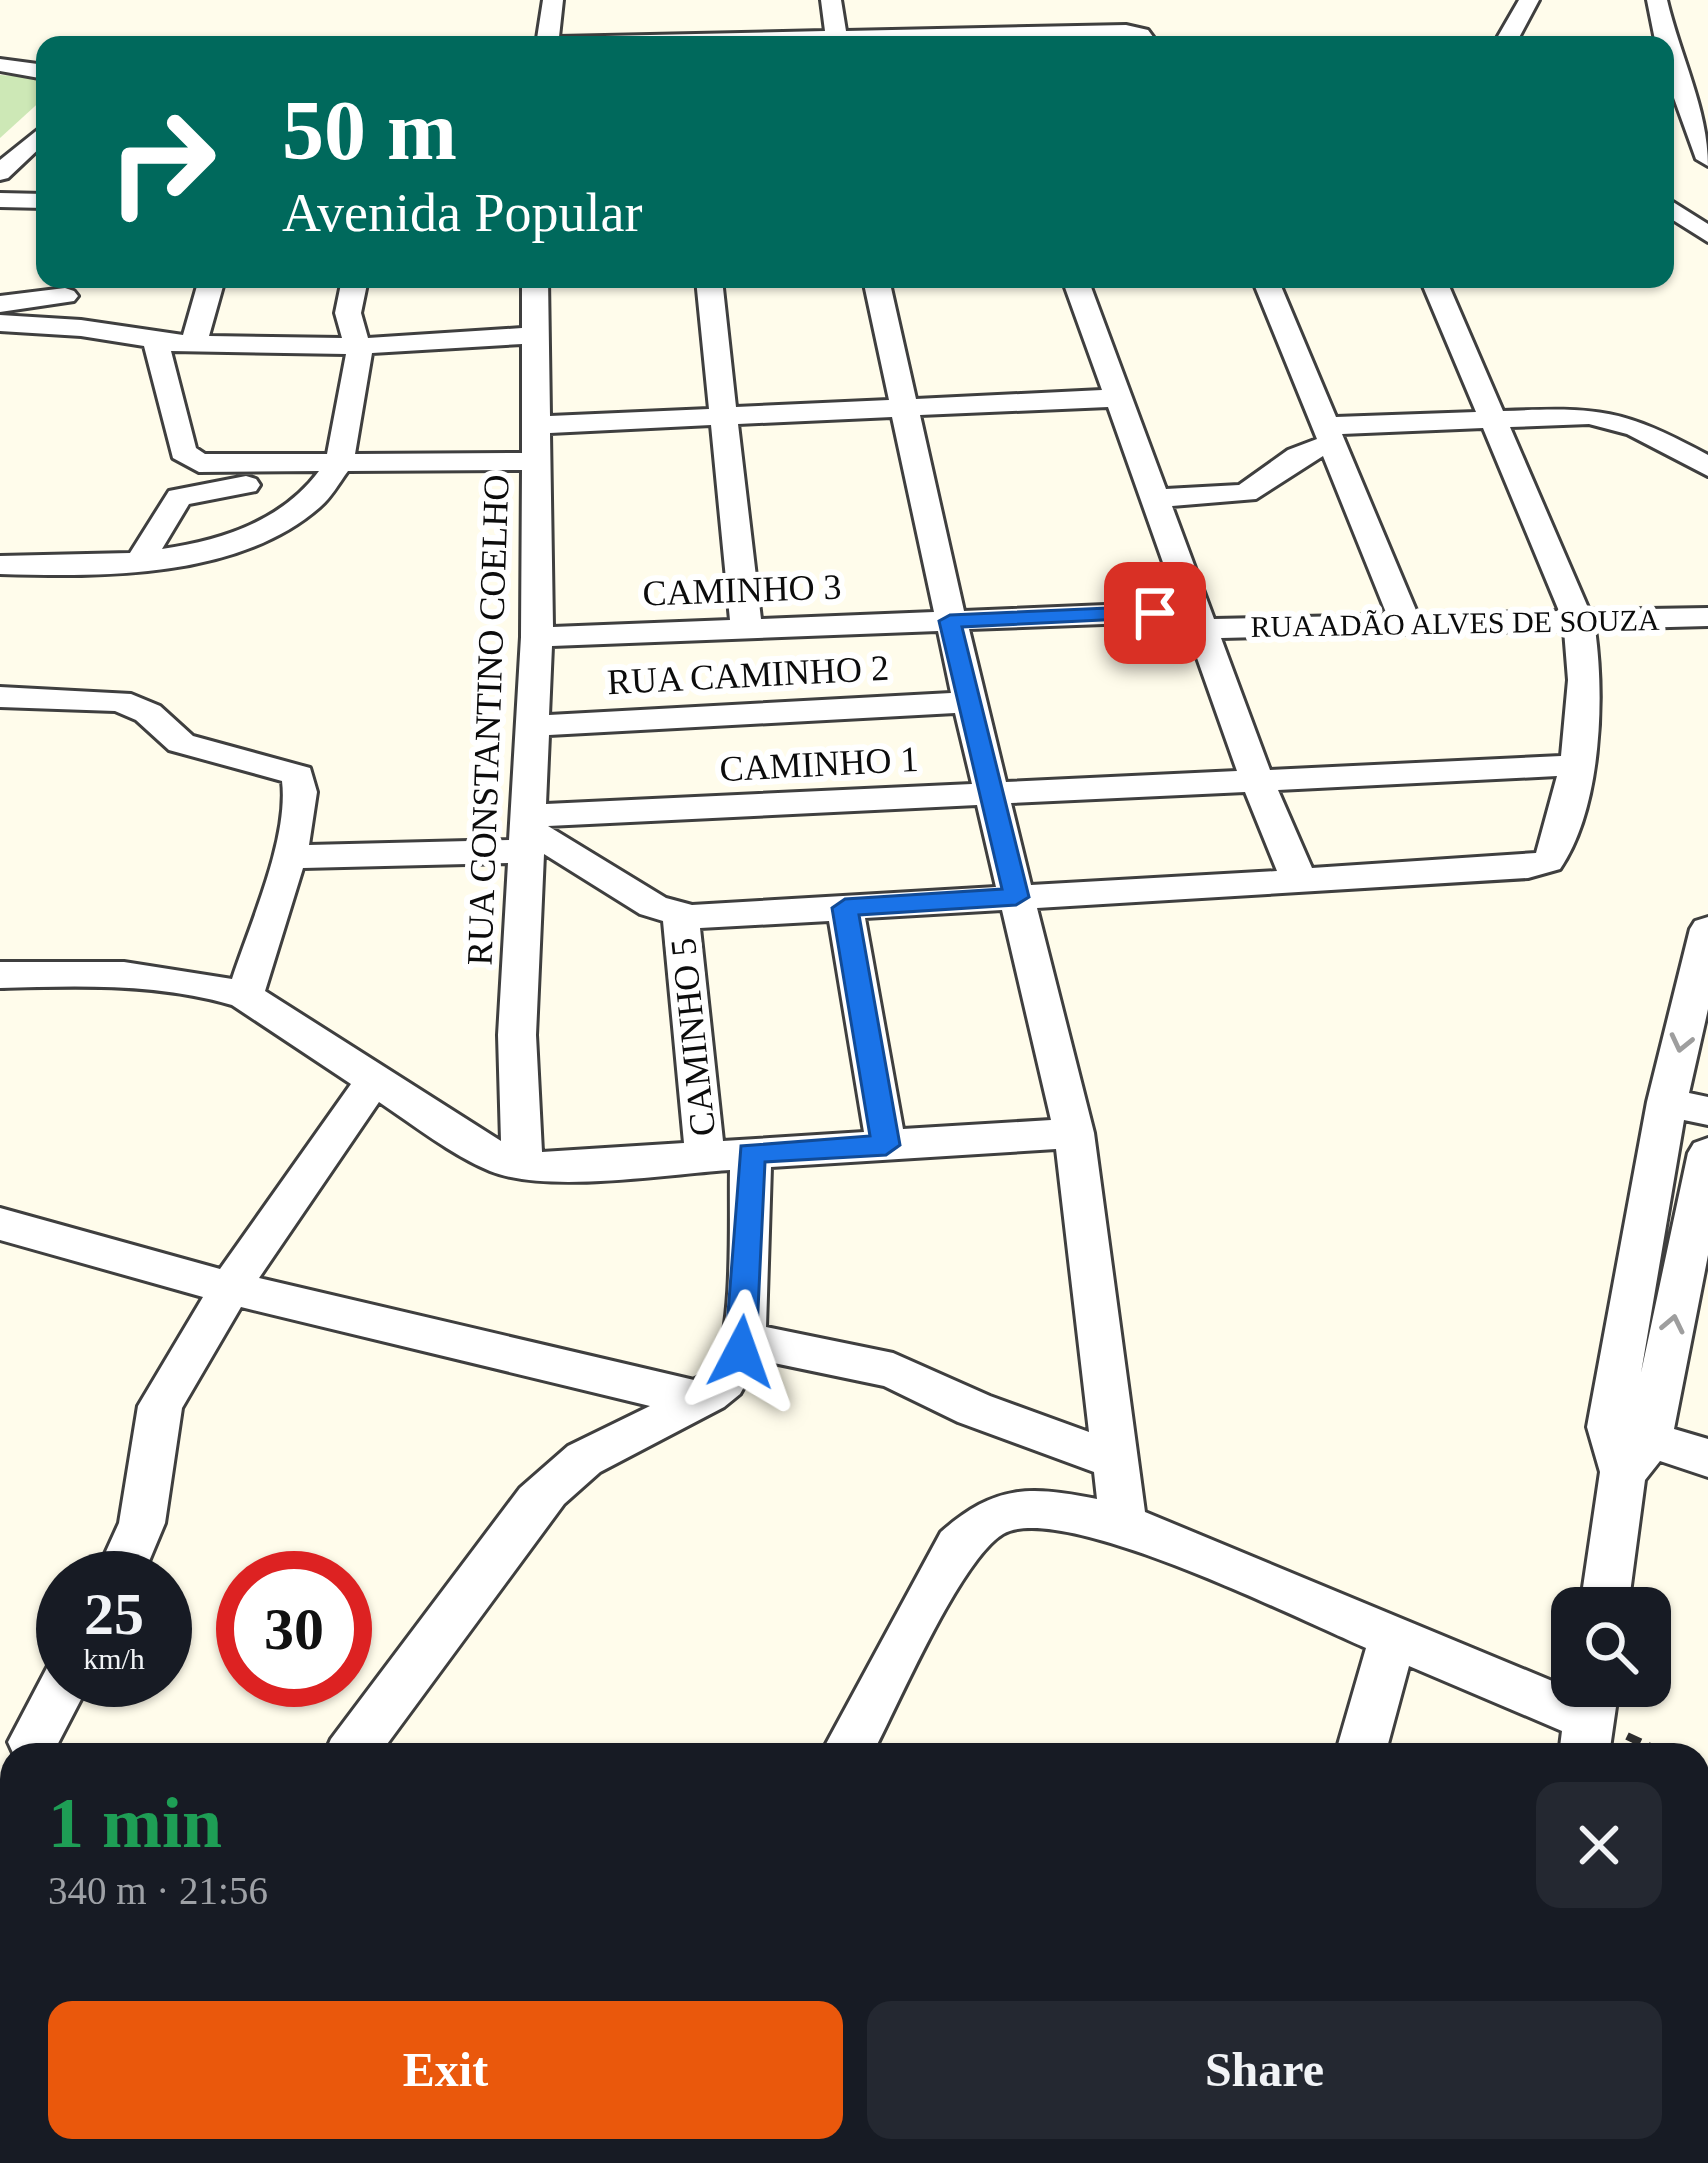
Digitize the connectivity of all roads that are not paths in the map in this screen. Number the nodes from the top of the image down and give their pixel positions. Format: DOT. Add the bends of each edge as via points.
graph roads {
  1 [pos="553,0"];
  2 [pos="831,0"];
  3 [pos="1529,0"];
  4 [pos="1657,0"];
  5 [pos="548,36"];
  6 [pos="836,36"];
  7 [pos="1010,36"];
  8 [pos="1142,36"];
  9 [pos="1509,36"];
  10 [pos="1665,36"];
  11 [pos="0,65"];
  12 [pos="1674,68"];
  13 [pos="36,71"];
  14 [pos="36,139"];
  15 [pos="1708,159"];
  16 [pos="9,165"];
  17 [pos="0,200"];
  18 [pos="36,201"];
  19 [pos="1674,210"];
  20 [pos="1708,235"];
  21 [pos="68,288"];
  22 [pos="210,288"];
  23 [pos="353,288"];
  24 [pos="536,288"];
  25 [pos="710,288"];
  26 [pos="878,288"];
  27 [pos="1079,288"];
  28 [pos="1269,288"];
  29 [pos="1436,288"];
  30 [pos="0,304"];
  31 [pos="0,323"];
  32 [pos="62,326"];
  33 [pos="535,335"];
  34 [pos="156,343"];
  35 [pos="194,344"];
  36 [pos="360,346"];
  37 [pos="1116,398"];
  38 [pos="902,408"];
  39 [pos="727,416"];
  40 [pos="1492,419"];
  41 [pos="536,425"];
  42 [pos="1331,434"];
  43 [pos="537,461"];
  44 [pos="1699,462"];
  45 [pos="333,471"];
  46 [pos="1708,488"];
  47 [pos="1156,498"];
  48 [pos="141,559"];
  49 [pos="0,565"];
  50 [pos="1708,617"];
  51 [pos="1199,620"];
  52 [pos="1578,620"];
  53 [pos="950,621"];
  54 [pos="1406,623"];
  55 [pos="746,628"];
  56 [pos="537,637"];
  57 [pos="0,697"];
  58 [pos="968,702"];
  59 [pos="531,726"];
  60 [pos="1579,765"];
  61 [pos="1258,780"];
  62 [pos="992,794"];
  63 [pos="527,832"];
  64 [pos="287,857"];
  65 [pos="1300,882"];
  66 [pos="1016,897"];
  67 [pos="845,908"];
  68 [pos="681,916"];
  69 [pos="1708,929"];
  70 [pos="0,975"];
  71 [pos="244,996"];
  72 [pos="373,1082"];
  73 [pos="1667,1102"];
  74 [pos="1708,1112"];
  75 [pos="1074,1133"];
  76 [pos="886,1145"];
  77 [pos="751,1153"];
  78 [pos="1708,1153"];
  79 [pos="704,1157"];
  80 [pos="521,1164"];
  81 [pos="0,1224"];
  82 [pos="230,1288"];
  83 [pos="742,1340"];
  84 [pos="698,1399"];
  85 [pos="1627,1446"];
  86 [pos="1708,1458"];
  87 [pos="1115,1461"];
  88 [pos="1123,1524"];
  89 [pos="129,1551"];
  90 [pos="1607,1587"];
  91 [pos="1394,1634"];
  92 [pos="52,1707"];
  93 [pos="1589,1720"];
  94 [pos="33,1742"];
  95 [pos="358,1743"];
  96 [pos="851,1743"];
  97 [pos="1363,1743"];
  1 -- 5 [label="street"];
  2 -- 6 [label="street"];
  3 -- 9 [label="street"];
  4 -- 10 [label="street"];
  7 -- 8 [label="street"];
  11 -- 13 [label="street"];
  12 -- 15 [label="street"];
  14 -- 16 [label="street"];
  17 -- 18 [label="street"];
  19 -- 20 [label="street"];
  21 -- 30 [label="street"];
  21 -- 32 [label="street"];
  22 -- 35 [label="street"];
  23 -- 36 [label="street" via="348,320"];
  24 -- 33 [label="street, RUA CONSTANTINO COELHO"];
  25 -- 39 [label="street"];
  26 -- 38 [label="street"];
  27 -- 37 [label="street"];
  28 -- 42 [label="street"];
  29 -- 40 [label="street"];
  31 -- 32 [label="street"];
  32 -- 34 [label="street"];
  33 -- 36 [label="street"];
  33 -- 41 [label="street, RUA CONSTANTINO COELHO"];
  34 -- 35 [label="street"];
  34 -- 45 [label="street" via="191,461"];
  35 -- 36 [label="street"];
  36 -- 45 [label="street"];
  37 -- 38 [label="street"];
  37 -- 47 [label="street"];
  38 -- 39 [label="street"];
  38 -- 53 [label="street"];
  39 -- 41 [label="street"];
  39 -- 55 [label="street"];
  40 -- 42 [label="street"];
  40 -- 44 [label="street" via="1605,418"];
  40 -- 52 [label="street"];
  41 -- 43 [label="street, RUA CONSTANTINO COELHO"];
  42 -- 47 [label="street" via="1246,493"];
  42 -- 54 [label="street"];
  43 -- 45 [label="street"];
  43 -- 56 [label="street, RUA CONSTANTINO COELHO"];
  44 -- 46 [label="street"];
  45 -- 48 [label="street" via="266,533"];
  45 -- 48 [label="street" via="186,494 173,502"];
  47 -- 51 [label="street"];
  48 -- 49 [label="street"];
  50 -- 52 [label="street, RUA ADÃO ALVES DE SOUZA"];
  51 -- 53 [label="street, RUA ADÃO ALVES DE SOUZA"];
  51 -- 54 [label="street, RUA ADÃO ALVES DE SOUZA"];
  51 -- 61 [label="street"];
  52 -- 54 [label="street, RUA ADÃO ALVES DE SOUZA"];
  52 -- 60 [label="street" via="1587,687"];
  53 -- 55 [label="street, CAMINHO 3"];
  53 -- 58 [label="street"];
  55 -- 56 [label="street, CAMINHO 3"];
  56 -- 59 [label="street, RUA CONSTANTINO COELHO"];
  57 -- 64 [label="street" via="137,706 181,743 291,771 303,790"];
  58 -- 59 [label="street, RUA CAMINHO 2"];
  58 -- 62 [label="street"];
  59 -- 63 [label="street, RUA CONSTANTINO COELHO"];
  60 -- 61 [label="street, CAMINHO 1"];
  60 -- 65 [label="street" via="1558,848 1539,865"];
  61 -- 62 [label="street, CAMINHO 1"];
  61 -- 65 [label="street"];
  62 -- 63 [label="street, CAMINHO 1"];
  62 -- 66 [label="street"];
  63 -- 64 [label="street, CAMINHO 1"];
  63 -- 68 [label="street"];
  63 -- 80 [label="street, RUA CONSTANTINO COELHO" via="517,1035"];
  64 -- 71 [label="street"];
  65 -- 66 [label="street"];
  66 -- 67 [label="street"];
  66 -- 75 [label="street"];
  67 -- 68 [label="street"];
  67 -- 76 [label="street"];
  68 -- 79 [label="street, CAMINHO 5"];
  69 -- 73 [label="street, one-way"];
  70 -- 71 [label="street" via="141,976"];
  71 -- 72 [label="street"];
  72 -- 80 [label="street" via="475,1146"];
  72 -- 82 [label="street"];
  73 -- 74 [label="street"];
  73 -- 85 [label="street"];
  75 -- 76 [label="street"];
  75 -- 87 [label="street"];
  76 -- 77 [label="street"];
  77 -- 79 [label="street"];
  77 -- 83 [label="street"];
  85 -- 78 [label="street, one-way"];
  79 -- 80 [label="street"];
  81 -- 82 [label="street"];
  82 -- 84 [label="street"];
  82 -- 89 [label="street" via="160,1406 145,1511"];
  83 -- 84 [label="street" via="730,1375"];
  83 -- 87 [label="street" via="892,1370"];
  84 -- 95 [label="street" via="560,1477"];
  85 -- 86 [label="street"];
  85 -- 90 [label="street"];
  87 -- 88 [label="street"];
  88 -- 91 [label="street"];
  88 -- 96 [label="street" via="1033,1506 989,1518 958,1546"];
  91 -- 93 [label="street"];
  91 -- 97 [label="street"];
  92 -- 94 [label="street"];
}
